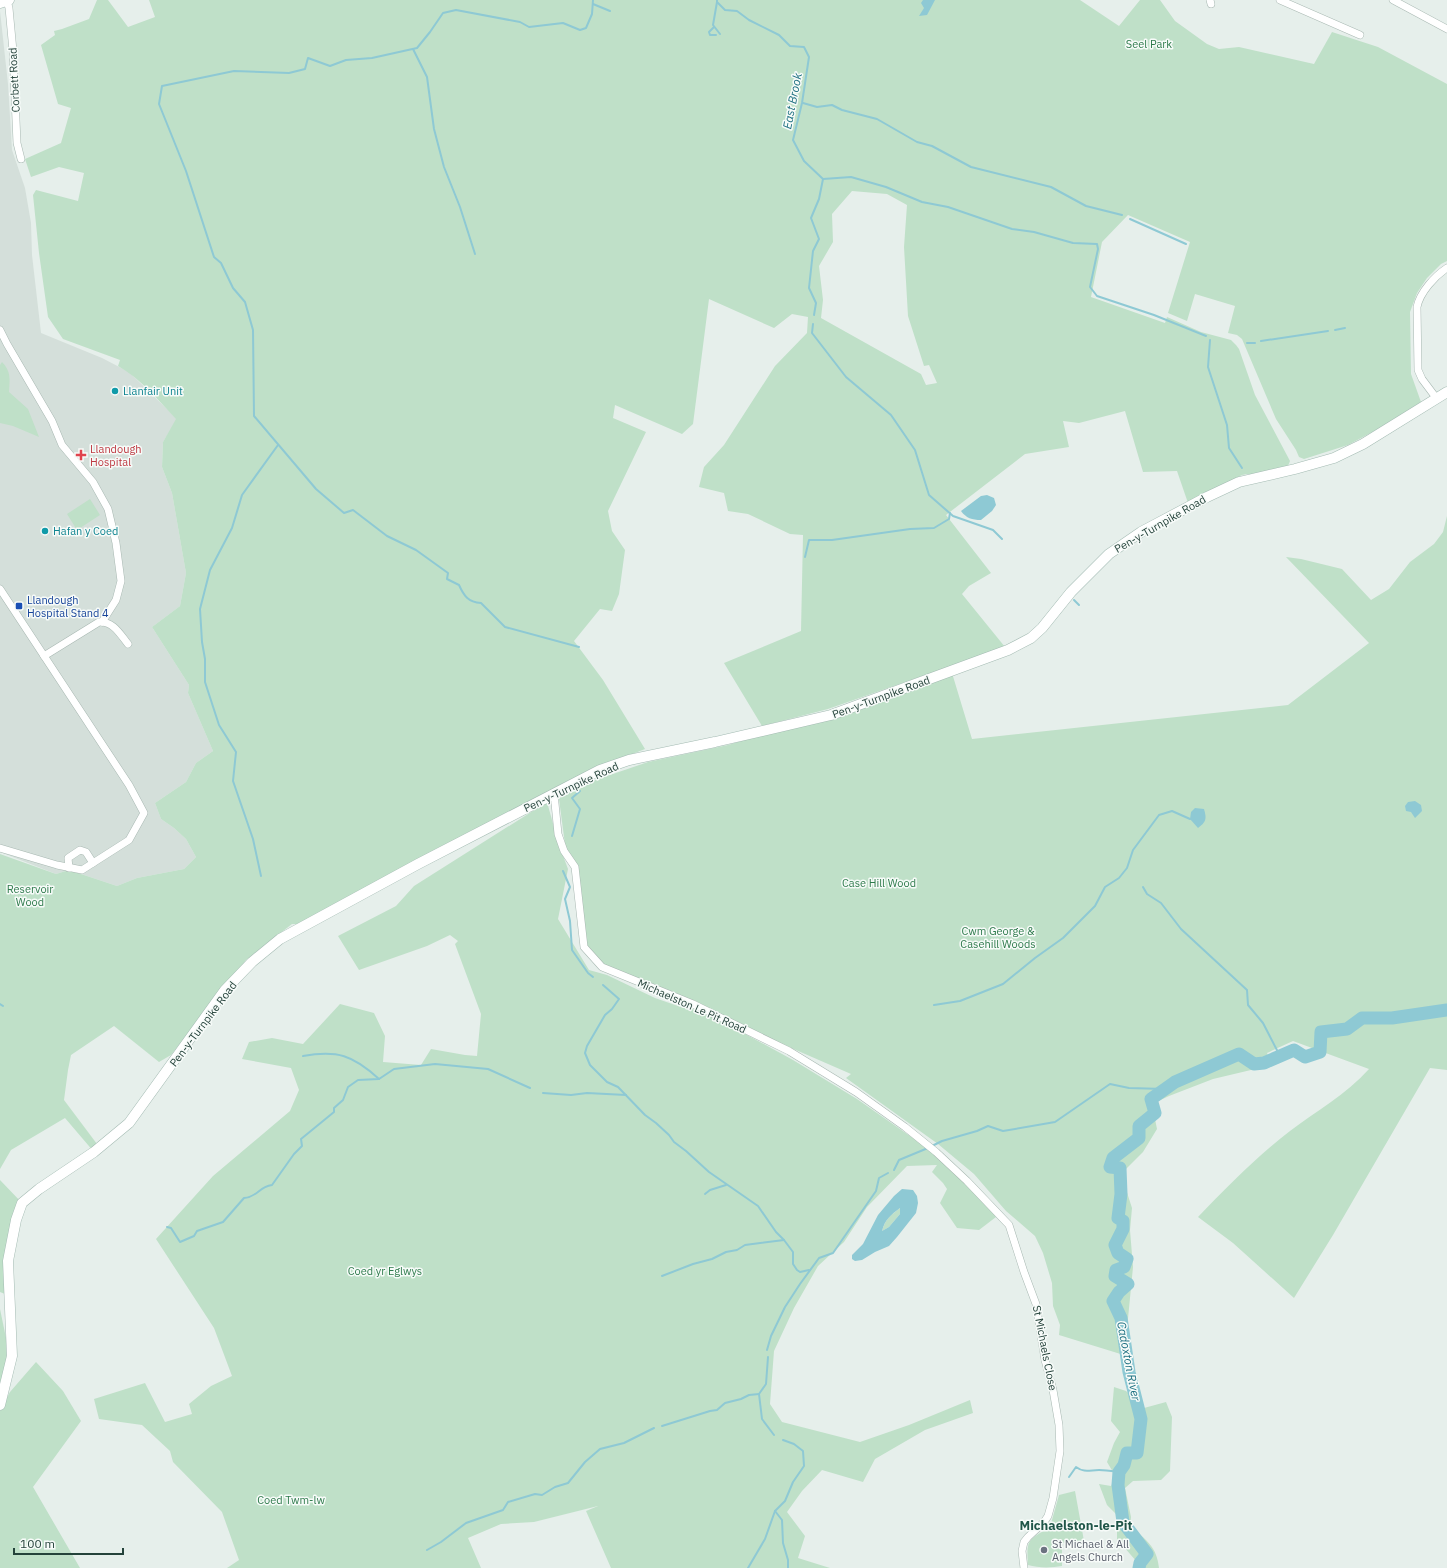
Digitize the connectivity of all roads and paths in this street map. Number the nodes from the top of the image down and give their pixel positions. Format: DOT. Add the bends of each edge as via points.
graph roads {
  1 [pos="8,0"];
  2 [pos="1280,0"];
  3 [pos="1393,0"];
  4 [pos="0,3"];
  5 [pos="1447,29"];
  6 [pos="1360,35"];
  7 [pos="21,159"];
  8 [pos="1447,268"];
  9 [pos="0,330"];
  10 [pos="1444,395"];
  11 [pos="0,589"];
  12 [pos="102,622"];
  13 [pos="128,644"];
  14 [pos="44,656"];
  15 [pos="554,793"];
  16 [pos="0,848"];
  17 [pos="94,863"];
  18 [pos="69,868"];
  19 [pos="936,1152"];
  20 [pos="0,1405"];
  21 [pos="1024,1568"];
  1 -- 4 [label="street"];
  1 -- 7 [label="street, Corbett Road" via="17,143"];
  2 -- 6 [label="street"];
  3 -- 5 [label="street"];
  8 -- 10 [label="street" via="1429,286 1419,299 1417,307 1418,370 1422,379"];
  9 -- 12 [label="street" via="52,421 62,445 93,482 108,509 121,581 116,600"];
  10 -- 15 [label="street, Pen-y-Turnpike Road" via="1363,444 1334,458 1296,470 1239,482 1142,532 1109,554 1031,638 1008,650 831,715 629,760 600,770"];
  11 -- 14 [label="street"];
  12 -- 13 [label="street" via="114,626"];
  12 -- 14 [label="street" via="95,623"];
  14 -- 17 [label="street" via="129,785 144,813 128,840"];
  15 -- 19 [label="street, Michaelston Le Pit Road" via="558,834 564,851 575,868 584,947 602,967 693,1004 788,1051 856,1092"];
  15 -- 20 [label="street, Pen-y-Turnpike Road" via="280,939 252,962 225,990 129,1123 22,1204 16,1220 8,1261 12,1356"];
  16 -- 18 [label="street"];
  17 -- 18 [label="street" via="82,870"];
  17 -- 18 [label="street" via="86,852 80,850 68,858"];
  19 -- 21 [label="street, St Michaels Close" via="1009,1225 1036,1304 1059,1425 1060,1451 1048,1516 1024,1542"];
}
